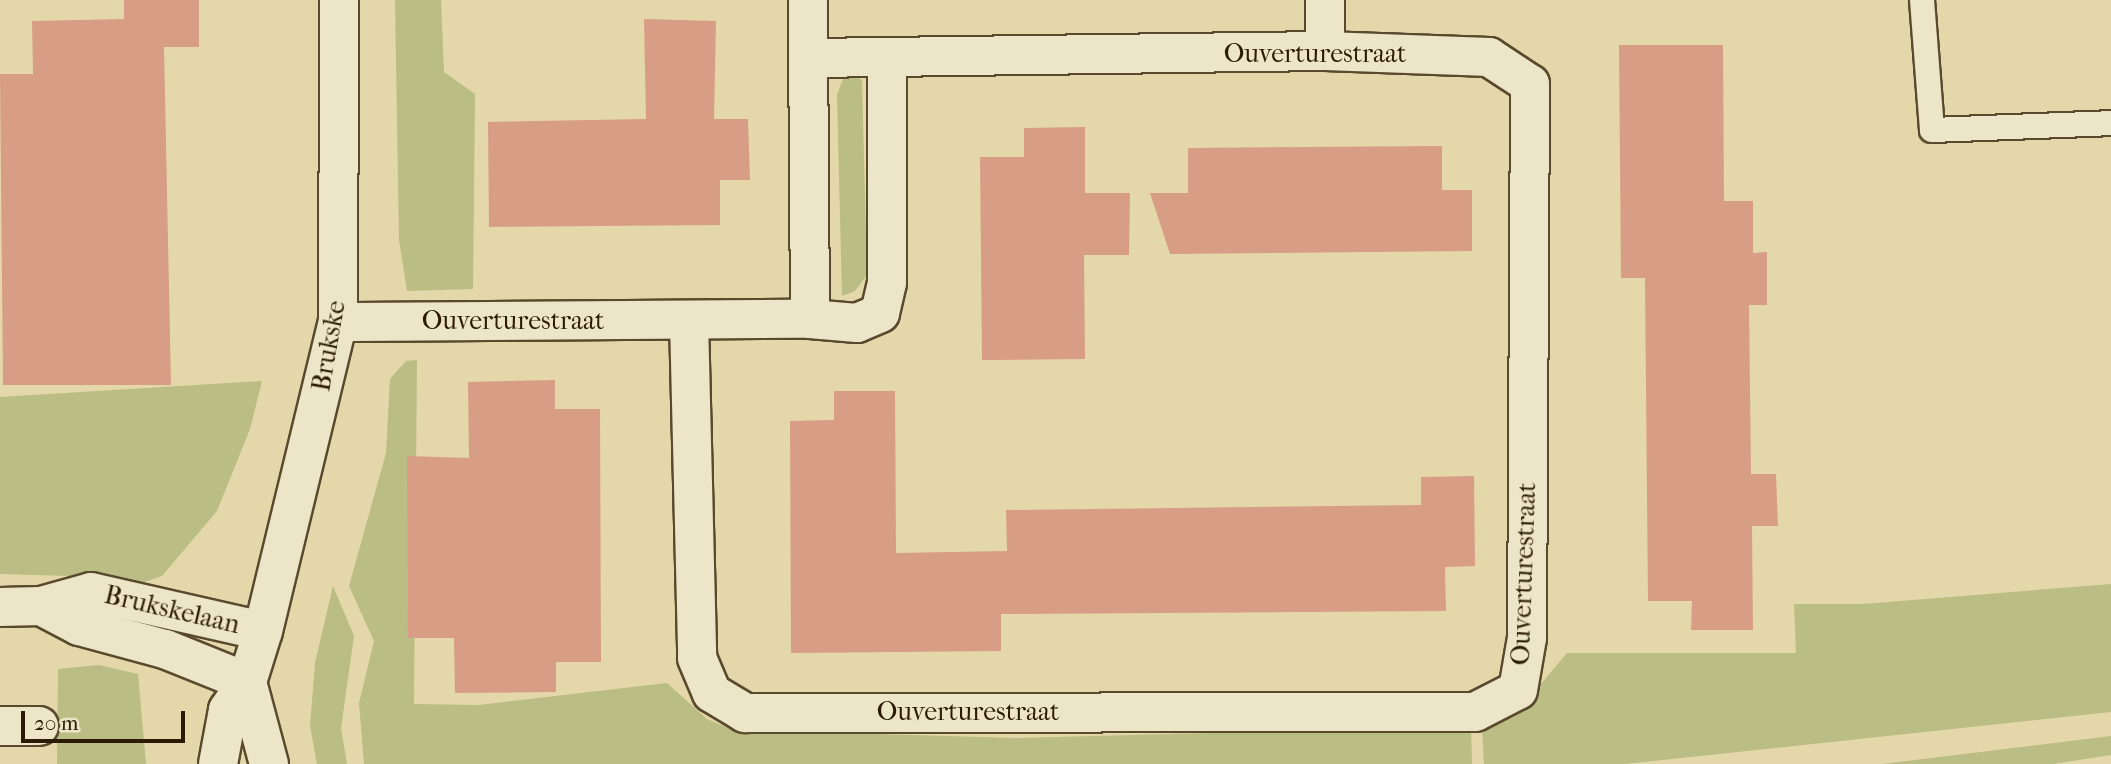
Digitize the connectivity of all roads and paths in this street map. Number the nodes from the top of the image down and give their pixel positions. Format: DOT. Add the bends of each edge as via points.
graph roads {
  1 [pos="339,0"];
  2 [pos="808,0"];
  3 [pos="1325,0"];
  4 [pos="1922,0"];
  5 [pos="1325,51"];
  6 [pos="808,58"];
  7 [pos="887,58"];
  8 [pos="2111,123"];
  9 [pos="810,319"];
  10 [pos="689,320"];
  11 [pos="338,322"];
  12 [pos="41,606"];
  13 [pos="0,607"];
  14 [pos="264,631"];
  15 [pos="247,682"];
  16 [pos="0,726"];
  17 [pos="39,726"];
  18 [pos="218,764"];
  19 [pos="269,764"];
  1 -- 11 [label="street, Brukske"];
  2 -- 6 [label="street"];
  3 -- 5 [label="street"];
  4 -- 8 [label="lane" via="1932,130"];
  5 -- 7 [label="street, Ouverturestraat"];
  5 -- 10 [label="street, Ouverturestraat" via="1489,57 1530,84 1527,638 1518,690 1496,705 1475,712 745,713 712,693 697,658"];
  6 -- 7 [label="street, Ouverturestraat"];
  6 -- 9 [label="street"];
  7 -- 9 [label="street, Ouverturestraat" via="887,283 880,313 857,323"];
  9 -- 10 [label="street, Ouverturestraat"];
  10 -- 11 [label="street, Ouverturestraat"];
  11 -- 14 [label="street, Brukske"];
  12 -- 13 [label="street, Brukskelaan"];
  12 -- 14 [label="street, Brukskelaan" via="91,592"];
  12 -- 15 [label="street, Brukskelaan" via="79,626 165,649"];
  14 -- 15 [label="street, Brukske"];
  15 -- 18 [label="street, Brukske" via="228,710"];
  15 -- 19 [label="street"];
  16 -- 17 [label="street"];
}
